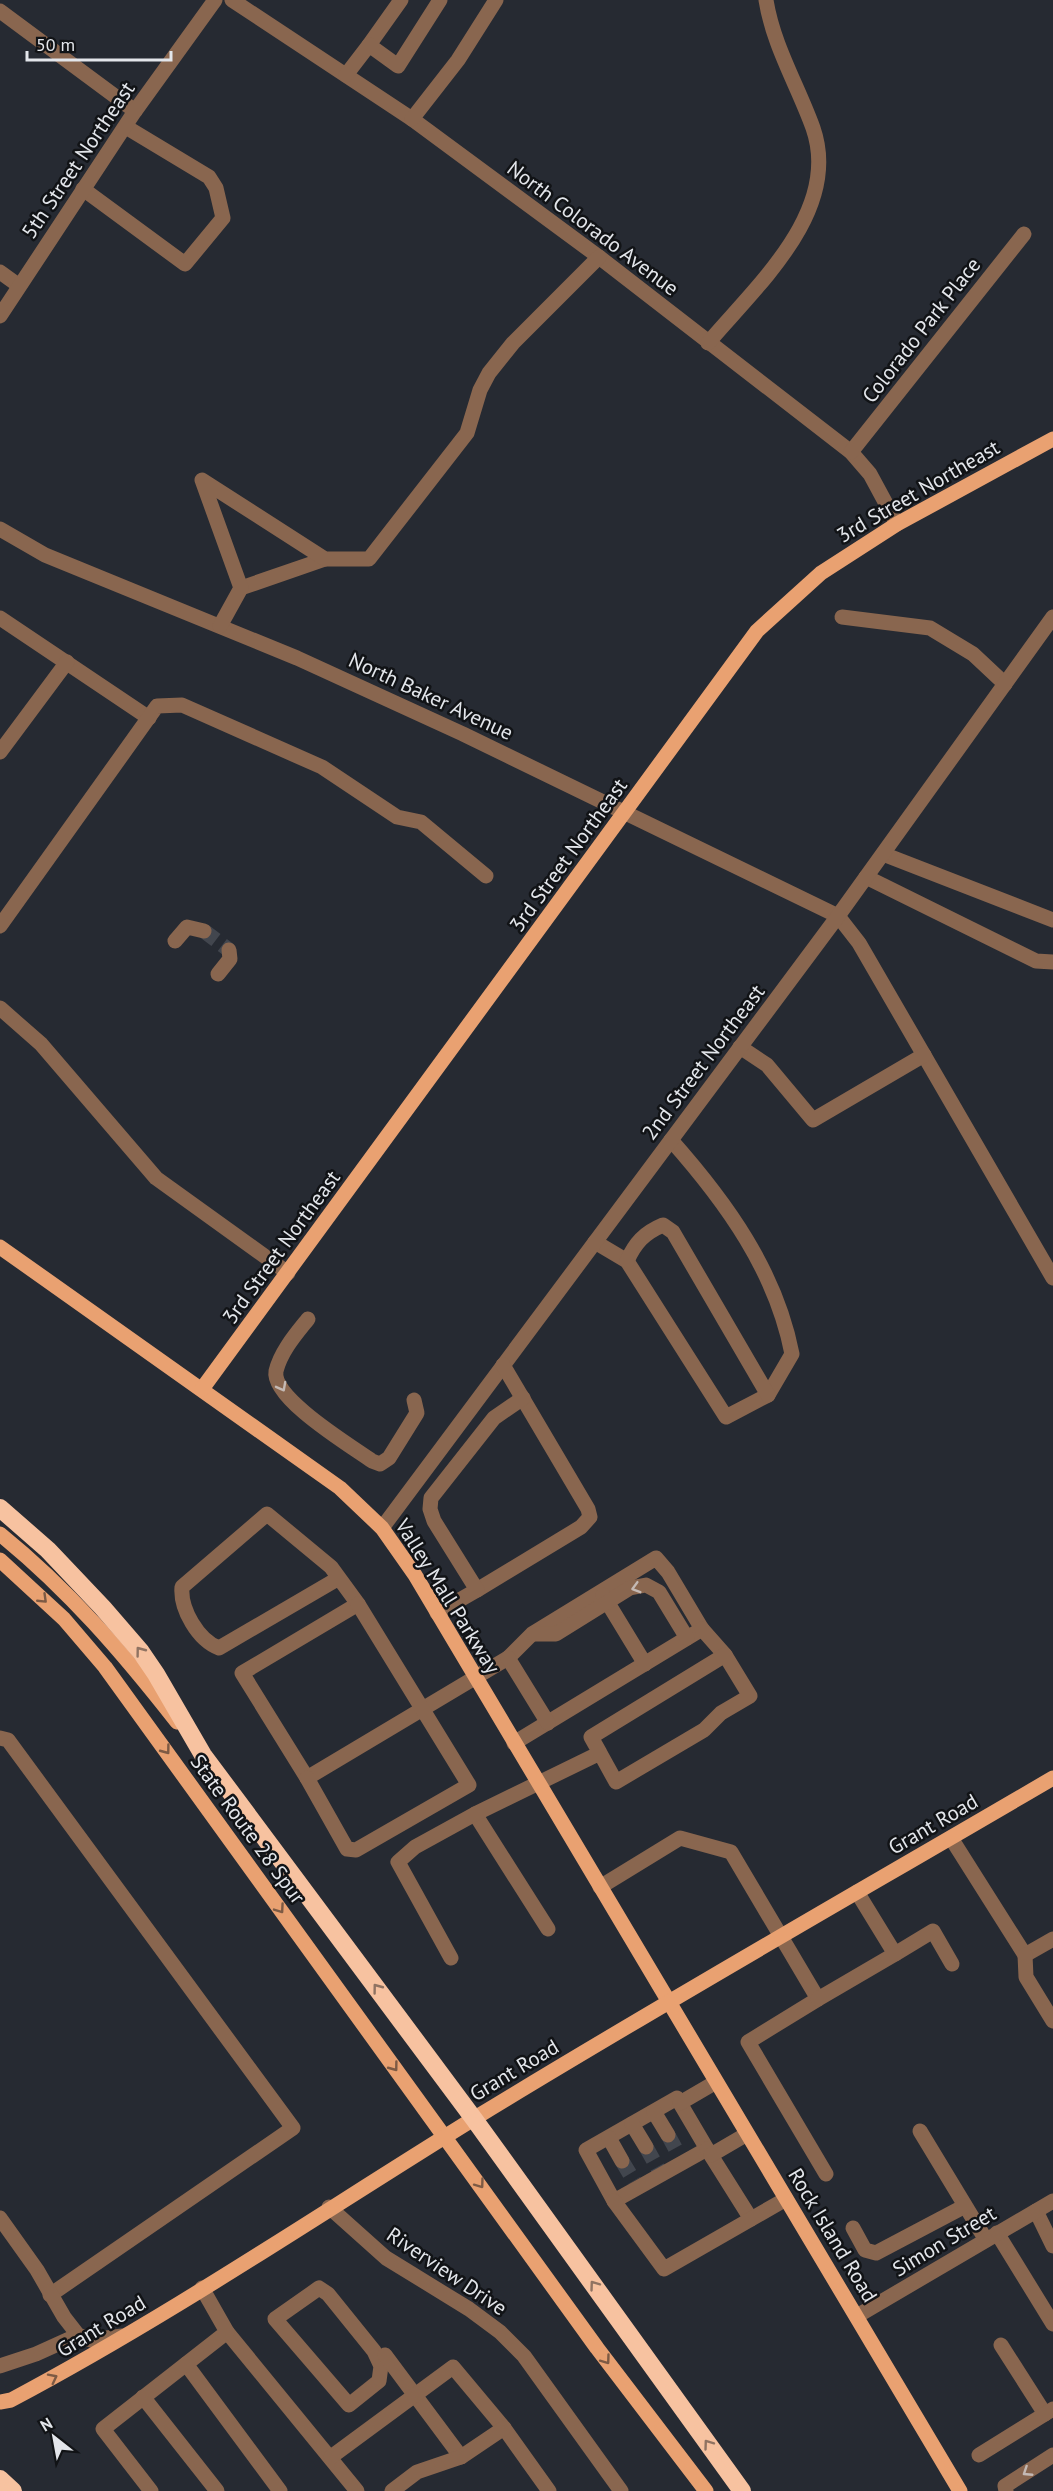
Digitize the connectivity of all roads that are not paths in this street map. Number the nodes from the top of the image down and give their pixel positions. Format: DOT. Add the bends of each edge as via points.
graph roads {
  1 [pos="215,0"];
  2 [pos="232,0"];
  3 [pos="401,0"];
  4 [pos="440,0"];
  5 [pos="496,0"];
  6 [pos="766,0"];
  7 [pos="0,11"];
  8 [pos="369,45"];
  9 [pos="345,75"];
  10 [pos="135,111"];
  11 [pos="412,119"];
  12 [pos="126,127"];
  13 [pos="83,189"];
  14 [pos="1024,234"];
  15 [pos="599,257"];
  16 [pos="0,272"];
  17 [pos="18,285"];
  18 [pos="0,316"];
  19 [pos="708,343"];
  20 [pos="1053,439"];
  21 [pos="851,452"];
  22 [pos="897,524"];
  23 [pos="0,529"];
  24 [pos="325,559"];
  25 [pos="241,588"];
  26 [pos="1053,617"];
  27 [pos="0,618"];
  28 [pos="842,618"];
  29 [pos="220,626"];
  30 [pos="67,662"];
  31 [pos="1005,684"];
  32 [pos="149,718"];
  33 [pos="0,752"];
  34 [pos="626,812"];
  35 [pos="883,854"];
  36 [pos="486,876"];
  37 [pos="866,877"];
  38 [pos="838,916"];
  39 [pos="1053,920"];
  40 [pos="0,926"];
  41 [pos="204,932"];
  42 [pos="175,942"];
  43 [pos="229,950"];
  44 [pos="1053,962"];
  45 [pos="218,974"];
  46 [pos="0,1008"];
  47 [pos="740,1047"];
  48 [pos="924,1055"];
  49 [pos="671,1140"];
  50 [pos="595,1242"];
  51 [pos="0,1247"];
  52 [pos="627,1261"];
  53 [pos="288,1273"];
  54 [pos="1053,1278"];
  55 [pos="308,1319"];
  56 [pos="503,1365"];
  57 [pos="202,1389"];
  58 [pos="768,1395"];
  59 [pos="523,1398"];
  60 [pos="414,1400"];
  61 [pos="0,1508"];
  62 [pos="382,1528"];
  63 [pos="0,1534"];
  64 [pos="0,1560"];
  65 [pos="339,1578"];
  66 [pos="477,1590"];
  67 [pos="604,1597"];
  68 [pos="358,1604"];
  69 [pos="437,1613"];
  70 [pos="702,1629"];
  71 [pos="687,1638"];
  72 [pos="725,1655"];
  73 [pos="508,1658"];
  74 [pos="645,1664"];
  75 [pos="476,1678"];
  76 [pos="423,1709"];
  77 [pos="548,1723"];
  78 [pos="0,1738"];
  79 [pos="514,1743"];
  80 [pos="600,1753"];
  81 [pos="202,1755"];
  82 [pos="307,1778"];
  83 [pos="1052,1780"];
  84 [pos="539,1785"];
  85 [pos="475,1814"];
  86 [pos="951,1838"];
  87 [pos="600,1887"];
  88 [pos="858,1892"];
  89 [pos="548,1929"];
  90 [pos="781,1936"];
  91 [pos="1053,1939"];
  92 [pos="895,1954"];
  93 [pos="1025,1955"];
  94 [pos="451,1958"];
  95 [pos="952,1965"];
  96 [pos="818,1999"];
  97 [pos="668,2002"];
  98 [pos="1053,2021"];
  99 [pos="716,2082"];
  100 [pos="681,2103"];
  101 [pos="654,2112"];
  102 [pos="474,2119"];
  103 [pos="632,2124"];
  104 [pos="920,2131"];
  105 [pos="747,2134"];
  106 [pos="668,2135"];
  107 [pos="446,2137"];
  108 [pos="609,2138"];
  109 [pos="646,2147"];
  110 [pos="709,2152"];
  111 [pos="622,2161"];
  112 [pos="826,2174"];
  113 [pos="786,2199"];
  114 [pos="614,2201"];
  115 [pos="1053,2201"];
  116 [pos="965,2206"];
  117 [pos="329,2207"];
  118 [pos="1036,2211"];
  119 [pos="0,2218"];
  120 [pos="751,2219"];
  121 [pos="853,2228"];
  122 [pos="992,2237"];
  123 [pos="1053,2246"];
  124 [pos="202,2288"];
  125 [pos="50,2295"];
  126 [pos="857,2316"];
  127 [pos="1053,2324"];
  128 [pos="227,2332"];
  129 [pos="130,2334"];
  130 [pos="78,2335"];
  131 [pos="1001,2345"];
  132 [pos="386,2355"];
  133 [pos="186,2364"];
  134 [pos="0,2366"];
  135 [pos="415,2395"];
  136 [pos="144,2397"];
  137 [pos="0,2402"];
  138 [pos="349,2405"];
  139 [pos="1049,2412"];
  140 [pos="504,2428"];
  141 [pos="978,2455"];
  142 [pos="1053,2455"];
  143 [pos="332,2457"];
  144 [pos="461,2457"];
  145 [pos="0,2479"];
  146 [pos="13,2491"];
  147 [pos="151,2491"];
  148 [pos="217,2491"];
  149 [pos="280,2491"];
  150 [pos="357,2491"];
  151 [pos="392,2491"];
  152 [pos="549,2491"];
  153 [pos="621,2491"];
  154 [pos="706,2491"];
  155 [pos="742,2491"];
  156 [pos="960,2491"];
  157 [pos="1006,2491"];
  1 -- 10 [label="street, 5th Street Northeast"];
  2 -- 9 [label="street, North Colorado Avenue"];
  3 -- 8 [label="street"];
  4 -- 8 [label="street" via="398,66"];
  5 -- 11 [label="street" via="458,60"];
  6 -- 19 [label="street" via="772,27 814,131 818,180 802,226"];
  7 -- 10 [label="street"];
  8 -- 9 [label="street"];
  9 -- 11 [label="street, North Colorado Avenue"];
  10 -- 12 [label="street, 5th Street Northeast"];
  11 -- 15 [label="street, North Colorado Avenue"];
  12 -- 13 [label="street, 5th Street Northeast"];
  12 -- 13 [label="street" via="209,177 216,188 223,218 185,264"];
  13 -- 17 [label="street, 5th Street Northeast"];
  14 -- 21 [label="street, Colorado Park Place"];
  15 -- 19 [label="street, North Colorado Avenue"];
  15 -- 24 [label="street" via="513,343 489,373 467,433 369,559"];
  16 -- 17 [label="street"];
  17 -- 18 [label="street, 5th Street Northeast"];
  19 -- 21 [label="street, North Colorado Avenue"];
  20 -- 22 [label="main road, 3rd Street Northeast"];
  21 -- 22 [label="street, North Colorado Avenue" via="870,474"];
  22 -- 34 [label="main road, 3rd Street Northeast" via="820,573 757,631"];
  23 -- 29 [label="street, North Baker Avenue" via="55,560"];
  24 -- 25 [label="street"];
  24 -- 25 [label="street" via="202,480"];
  25 -- 29 [label="street"];
  26 -- 31 [label="street, 2nd Street Northeast"];
  27 -- 30 [label="street"];
  28 -- 31 [label="street" via="930,627 973,654"];
  29 -- 34 [label="street, North Baker Avenue"];
  30 -- 32 [label="street"];
  30 -- 33 [label="street"];
  31 -- 35 [label="street, 2nd Street Northeast"];
  32 -- 36 [label="street" via="157,706 182,705 322,767 397,817 421,822"];
  32 -- 40 [label="street"];
  34 -- 38 [label="street, North Baker Avenue"];
  34 -- 53 [label="main road, 3rd Street Northeast"];
  35 -- 37 [label="street, 2nd Street Northeast"];
  35 -- 39 [label="street"];
  37 -- 38 [label="street, 2nd Street Northeast"];
  37 -- 44 [label="street" via="1036,961"];
  38 -- 47 [label="street, 2nd Street Northeast"];
  38 -- 48 [label="street" via="859,943"];
  41 -- 42 [label="street" via="186,927"];
  43 -- 45 [label="street" via="230,959"];
  46 -- 53 [label="street" via="46,1050 156,1179"];
  47 -- 48 [label="street" via="767,1065 813,1120"];
  47 -- 49 [label="street, 2nd Street Northeast"];
  48 -- 54 [label="street"];
  49 -- 50 [label="street, 2nd Street Northeast"];
  49 -- 58 [label="street" via="718,1198 756,1255 777,1296 792,1354"];
  50 -- 52 [label="street"];
  50 -- 56 [label="street, 2nd Street Northeast"];
  51 -- 57 [label="main road, Valley Mall Parkway"];
  52 -- 58 [label="street" via="726,1417"];
  52 -- 58 [label="street" via="634,1245 649,1231 663,1225 673,1232"];
  53 -- 57 [label="main road, 3rd Street Northeast"];
  55 -- 60 [label="street, one-way" via="276,1373 281,1390 295,1405 380,1464 389,1458 417,1413"];
  56 -- 59 [label="street"];
  56 -- 62 [label="street, 2nd Street Northeast"];
  57 -- 62 [label="main road, Valley Mall Parkway" via="340,1488"];
  59 -- 66 [label="street" via="499,1412 431,1498 434,1521"];
  59 -- 66 [label="street" via="590,1518"];
  81 -- 61 [label="highway, one-way" via="156,1674 122,1628 48,1550"];
  62 -- 69 [label="main road, Valley Mall Parkway"];
  63 -- 81 [label="main road, State Route 28 Spur" via="90,1617"];
  64 -- 107 [label="main road, State Route 28 Spur, one-way" via="64,1619 105,1668"];
  65 -- 65 [label="street" via="267,1514 182,1587 181,1600 209,1644 219,1648"];
  65 -- 68 [label="street"];
  66 -- 69 [label="street"];
  67 -- 70 [label="street" via="656,1558"];
  71 -- 67 [label="street, one-way" via="653,1587 630,1588"];
  67 -- 73 [label="street" via="532,1634"];
  67 -- 74 [label="street"];
  68 -- 76 [label="street"];
  68 -- 82 [label="street" via="242,1673"];
  69 -- 75 [label="main road, Valley Mall Parkway"];
  70 -- 71 [label="street"];
  70 -- 72 [label="street"];
  71 -- 74 [label="street"];
  72 -- 80 [label="street" via="591,1737"];
  72 -- 80 [label="street" via="750,1696 721,1713 704,1730 616,1782"];
  73 -- 75 [label="street"];
  73 -- 77 [label="street"];
  74 -- 77 [label="street"];
  75 -- 76 [label="street"];
  75 -- 79 [label="main road, Valley Mall Parkway"];
  76 -- 82 [label="street"];
  76 -- 82 [label="street" via="469,1785 356,1850 347,1849"];
  77 -- 79 [label="street"];
  78 -- 125 [label="street" via="8,1740 293,2128"];
  79 -- 84 [label="main road, Valley Mall Parkway"];
  80 -- 84 [label="street"];
  102 -- 81 [label="highway, one-way"];
  83 -- 86 [label="main road, Grant Road"];
  84 -- 85 [label="street"];
  84 -- 87 [label="main road, Valley Mall Parkway"];
  85 -- 89 [label="street"];
  85 -- 94 [label="street" via="415,1847 398,1862"];
  86 -- 88 [label="main road, Grant Road"];
  86 -- 93 [label="street"];
  87 -- 90 [label="street" via="680,1838 731,1852"];
  87 -- 97 [label="main road, Valley Mall Parkway"];
  88 -- 90 [label="main road, Grant Road"];
  88 -- 92 [label="street"];
  90 -- 96 [label="street"];
  90 -- 97 [label="main road, Grant Road"];
  91 -- 93 [label="street"];
  92 -- 95 [label="street" via="933,1931"];
  92 -- 96 [label="street"];
  93 -- 98 [label="street" via="1026,1977"];
  96 -- 112 [label="street" via="748,2042"];
  97 -- 99 [label="main road, Rock Island Road"];
  97 -- 102 [label="main road, Grant Road"];
  99 -- 100 [label="street"];
  99 -- 105 [label="main road, Rock Island Road"];
  100 -- 101 [label="street" via="677,2098"];
  100 -- 110 [label="street"];
  101 -- 103 [label="street"];
  101 -- 106 [label="street"];
  102 -- 107 [label="main road, Grant Road"];
  155 -- 102 [label="highway, one-way"];
  103 -- 108 [label="street"];
  103 -- 109 [label="street"];
  104 -- 116 [label="street"];
  105 -- 110 [label="street"];
  105 -- 113 [label="main road, Rock Island Road"];
  107 -- 117 [label="main road, Grant Road"];
  107 -- 154 [label="main road, State Route 28 Spur, one-way" via="597,2348"];
  108 -- 111 [label="street"];
  108 -- 114 [label="street" via="586,2150"];
  110 -- 114 [label="street" via="681,2158"];
  110 -- 120 [label="street"];
  113 -- 120 [label="street"];
  113 -- 126 [label="main road, Rock Island Road"];
  114 -- 120 [label="street" via="664,2269"];
  115 -- 118 [label="street, Simon Street"];
  116 -- 121 [label="street" via="876,2253 865,2250"];
  116 -- 122 [label="street"];
  117 -- 124 [label="main road, Grant Road"];
  117 -- 153 [label="street, Riverview Drive" via="386,2258 500,2332 524,2356"];
  118 -- 122 [label="street, Simon Street"];
  118 -- 123 [label="street"];
  119 -- 125 [label="street"];
  122 -- 126 [label="street, Simon Street"];
  122 -- 127 [label="street"];
  124 -- 128 [label="street"];
  124 -- 129 [label="main road, Grant Road"];
  125 -- 130 [label="street"];
  126 -- 156 [label="main road, Rock Island Road"];
  128 -- 133 [label="street"];
  128 -- 143 [label="street"];
  129 -- 130 [label="street" via="108,2340"];
  137 -- 129 [label="main road, Grant Road, one-way" via="11,2400"];
  130 -- 134 [label="street"];
  131 -- 139 [label="street"];
  132 -- 135 [label="street"];
  133 -- 136 [label="street"];
  133 -- 149 [label="street"];
  135 -- 140 [label="street" via="453,2367"];
  135 -- 143 [label="street"];
  135 -- 144 [label="street"];
  136 -- 147 [label="street" via="103,2429"];
  136 -- 148 [label="street"];
  138 -- 138 [label="street" via="379,2381 381,2366 374,2351 319,2288 275,2319"];
  139 -- 141 [label="street"];
  140 -- 144 [label="street"];
  140 -- 152 [label="street"];
  142 -- 157 [label="street, one-way" via="1005,2486"];
  143 -- 150 [label="street"];
  144 -- 151 [label="street" via="417,2472"];
  145 -- 146 [label="highway"];
}
